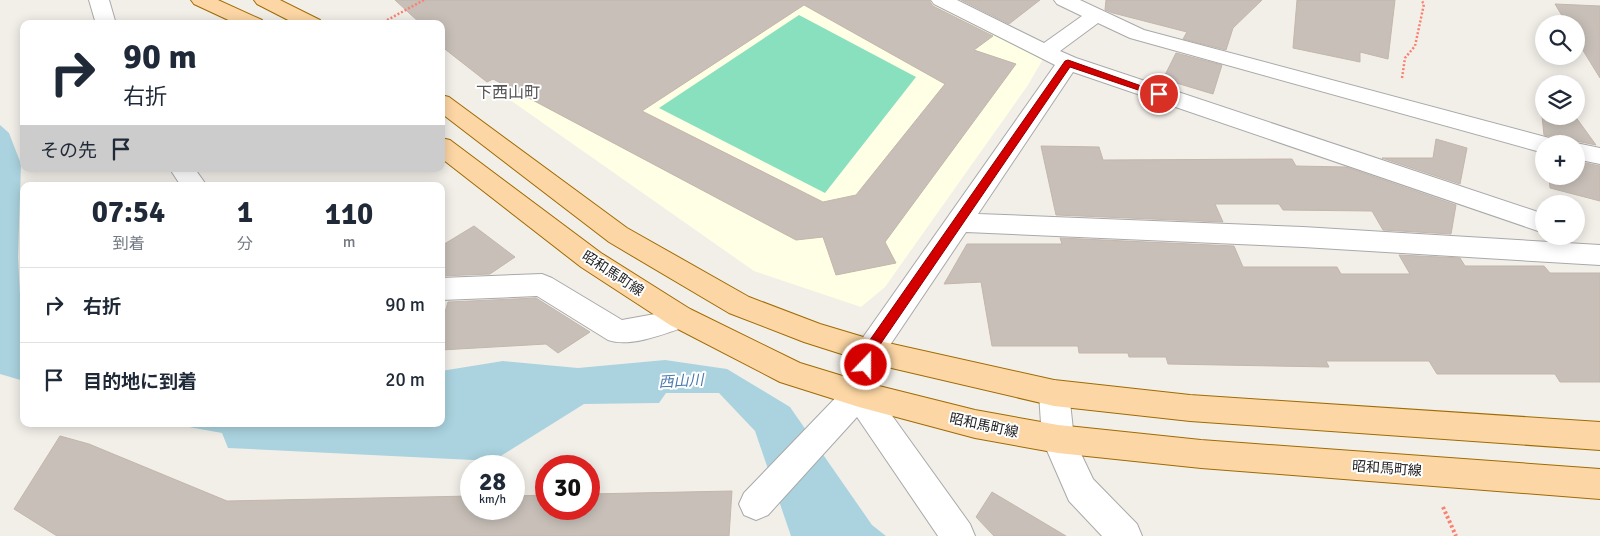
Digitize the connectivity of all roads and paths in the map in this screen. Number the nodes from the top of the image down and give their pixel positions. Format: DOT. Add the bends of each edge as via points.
graph roads {
  1 [pos="99,0"];
  2 [pos="202,0"];
  3 [pos="264,0"];
  4 [pos="424,0"];
  5 [pos="941,0"];
  6 [pos="1064,0"];
  7 [pos="1420,0"];
  8 [pos="1096,15"];
  9 [pos="105,20"];
  10 [pos="246,20"];
  11 [pos="305,20"];
  12 [pos="387,20"];
  13 [pos="1045,52"];
  14 [pos="1068,63"];
  15 [pos="445,105"];
  16 [pos="1398,105"];
  17 [pos="1535,143"];
  18 [pos="445,149"];
  19 [pos="1585,153"];
  20 [pos="1600,156"];
  21 [pos="1535,221"];
  22 [pos="958,222"];
  23 [pos="1585,238"];
  24 [pos="1600,243"];
  25 [pos="1600,255"];
  26 [pos="445,290"];
  27 [pos="680,317"];
  28 [pos="870,351"];
  29 [pos="859,394"];
  30 [pos="1054,394"];
  31 [pos="1600,436"];
  32 [pos="1058,439"];
  33 [pos="1600,484"];
  34 [pos="756,504"];
  35 [pos="958,536"];
  36 [pos="1125,536"];
  1 -- 9 [label="street"];
  2 -- 10 [label="main road"];
  3 -- 11 [label="main road"];
  4 -- 12 [label="path"];
  5 -- 13 [label="street"];
  6 -- 8 [label="street"];
  7 -- 16 [label="path" via="1424,4 1415,46 1405,58"];
  8 -- 13 [label="street"];
  8 -- 16 [label="street" via="1137,34"];
  13 -- 14 [label="street"];
  14 -- 21 [label="street"];
  14 -- 22 [label="street"];
  15 -- 28 [label="main road" via="618,235 739,305 814,334"];
  16 -- 17 [label="street"];
  18 -- 27 [label="main road, 昭和馬町線" via="591,260"];
  19 -- 20 [label="street"];
  22 -- 25 [label="street" via="1303,237"];
  22 -- 28 [label="street"];
  23 -- 24 [label="street"];
  26 -- 27 [label="street" via="542,284 618,332"];
  27 -- 29 [label="main road, 昭和馬町線" via="792,373"];
  28 -- 29 [label="street"];
  28 -- 30 [label="main road"];
  29 -- 32 [label="main road, 昭和馬町線" via="975,424"];
  29 -- 34 [label="street"];
  29 -- 35 [label="street"];
  30 -- 31 [label="main road" via="1190,408"];
  30 -- 32 [label="street"];
  32 -- 33 [label="main road, 昭和馬町線" via="1201,454"];
  32 -- 36 [label="street" via="1081,490"];
}
